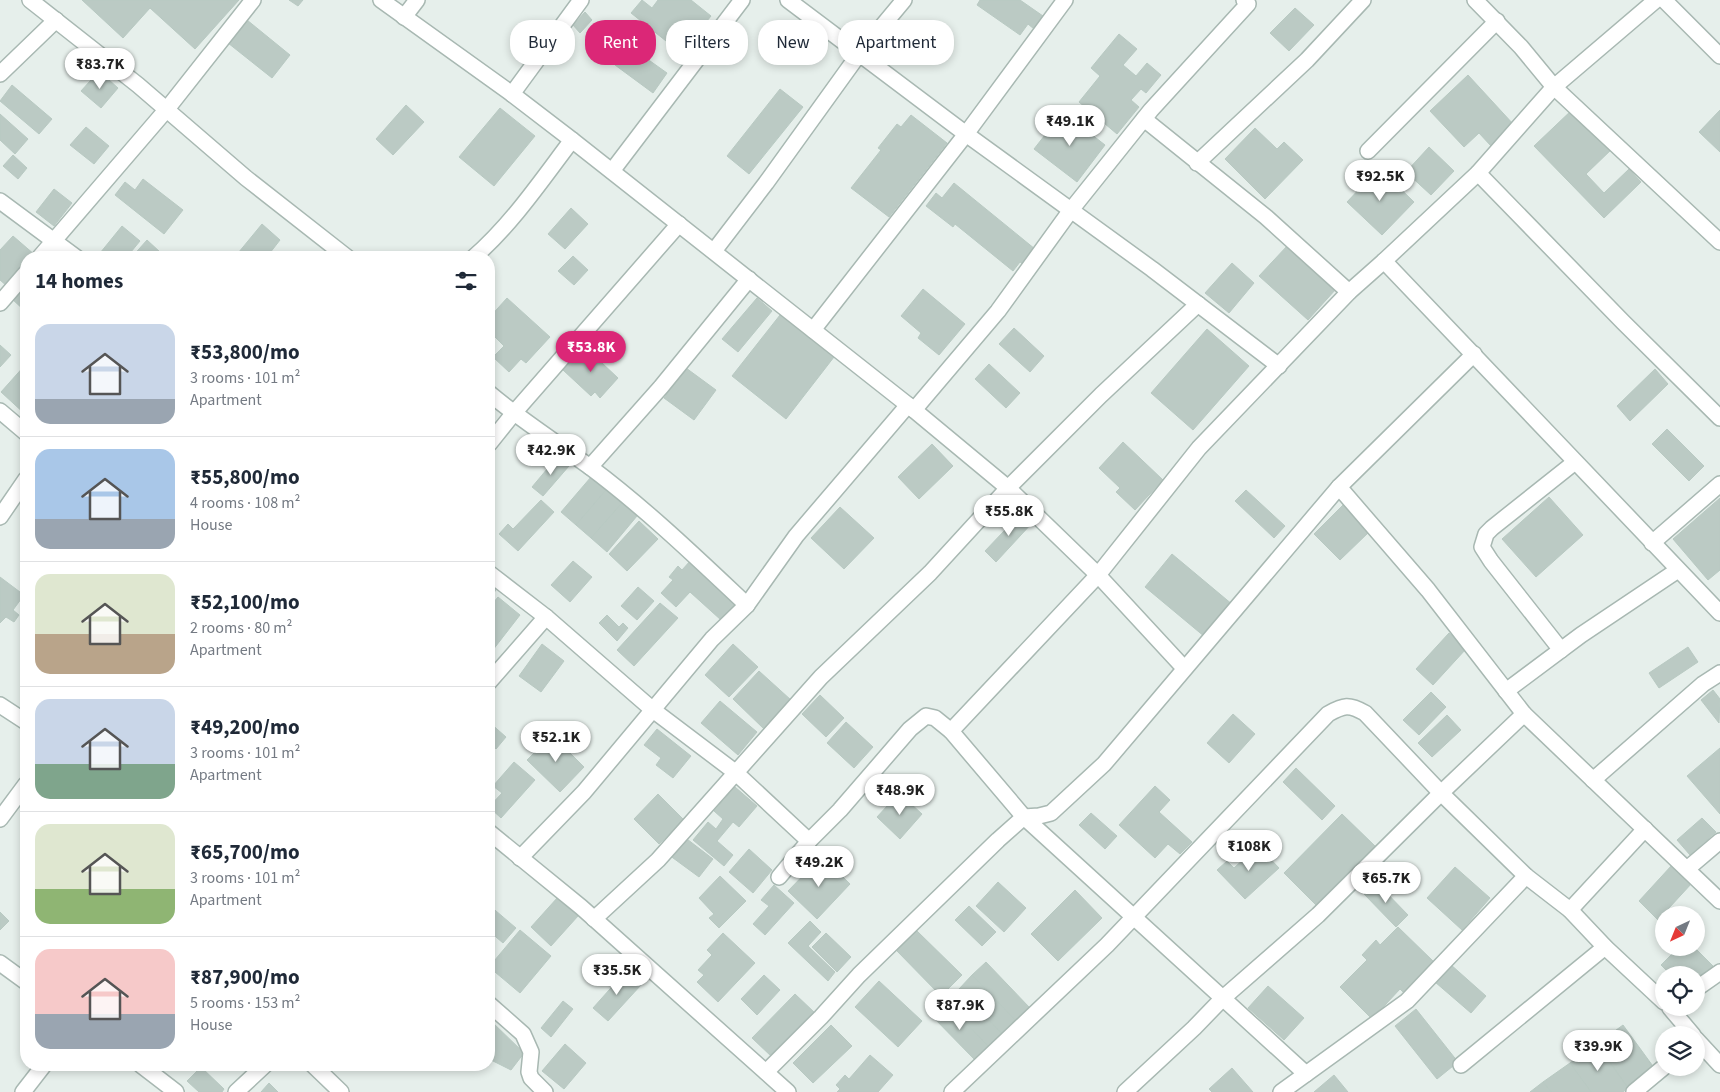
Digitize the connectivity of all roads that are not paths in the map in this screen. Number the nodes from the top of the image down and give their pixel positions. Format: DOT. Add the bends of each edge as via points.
graph roads {
  1 [pos="30,0"];
  2 [pos="253,0"];
  3 [pos="381,0"];
  4 [pos="417,0"];
  5 [pos="581,0"];
  6 [pos="742,0"];
  7 [pos="788,0"];
  8 [pos="904,0"];
  9 [pos="1065,0"];
  10 [pos="1363,0"];
  11 [pos="1476,0"];
  12 [pos="1656,0"];
  13 [pos="1664,0"];
  14 [pos="1248,2"];
  15 [pos="404,17"];
  16 [pos="56,20"];
  17 [pos="887,20"];
  18 [pos="1497,21"];
  19 [pos="838,39"];
  20 [pos="1720,56"];
  21 [pos="850,65"];
  22 [pos="873,65"];
  23 [pos="0,74"];
  24 [pos="1554,87"];
  25 [pos="512,94"];
  26 [pos="167,110"];
  27 [pos="1144,119"];
  28 [pos="966,134"];
  29 [pos="572,140"];
  30 [pos="1368,151"];
  31 [pos="1198,163"];
  32 [pos="612,171"];
  33 [pos="1478,173"];
  34 [pos="0,201"];
  35 [pos="1071,210"];
  36 [pos="679,224"];
  37 [pos="54,240"];
  38 [pos="1720,242"];
  39 [pos="45,251"];
  40 [pos="68,251"];
  41 [pos="339,251"];
  42 [pos="481,251"];
  43 [pos="714,251"];
  44 [pos="1384,261"];
  45 [pos="749,279"];
  46 [pos="20,280"];
  47 [pos="1349,292"];
  48 [pos="0,303"];
  49 [pos="1198,304"];
  50 [pos="813,330"];
  51 [pos="1474,354"];
  52 [pos="1279,366"];
  53 [pos="495,398"];
  54 [pos="911,408"];
  55 [pos="0,412"];
  56 [pos="513,414"];
  57 [pos="1720,418"];
  58 [pos="20,428"];
  59 [pos="495,436"];
  60 [pos="1575,462"];
  61 [pos="590,467"];
  62 [pos="1720,484"];
  63 [pos="1339,487"];
  64 [pos="20,488"];
  65 [pos="1008,488"];
  66 [pos="0,516"];
  67 [pos="1652,543"];
  68 [pos="1678,570"];
  69 [pos="1098,574"];
  70 [pos="495,578"];
  71 [pos="747,605"];
  72 [pos="1720,613"];
  73 [pos="546,617"];
  74 [pos="1561,650"];
  75 [pos="1184,668"];
  76 [pos="1720,673"];
  77 [pos="495,675"];
  78 [pos="1506,691"];
  79 [pos="0,705"];
  80 [pos="653,710"];
  81 [pos="1524,714"];
  82 [pos="20,718"];
  83 [pos="951,731"];
  84 [pos="735,772"];
  85 [pos="1593,780"];
  86 [pos="20,792"];
  87 [pos="1441,793"];
  88 [pos="1024,817"];
  89 [pos="0,819"];
  90 [pos="1645,829"];
  91 [pos="495,837"];
  92 [pos="809,841"];
  93 [pos="1720,841"];
  94 [pos="520,858"];
  95 [pos="1687,869"];
  96 [pos="1526,876"];
  97 [pos="779,877"];
  98 [pos="1720,900"];
  99 [pos="1570,910"];
  100 [pos="1133,916"];
  101 [pos="594,919"];
  102 [pos="1605,947"];
  103 [pos="0,964"];
  104 [pos="1720,972"];
  105 [pos="20,978"];
  106 [pos="1705,982"];
  107 [pos="1655,994"];
  108 [pos="1223,998"];
  109 [pos="495,1009"];
  110 [pos="1677,1016"];
  111 [pos="1685,1026"];
  112 [pos="1705,1049"];
  113 [pos="1461,1065"];
  114 [pos="1720,1065"];
  115 [pos="39,1071"];
  116 [pos="149,1071"];
  117 [pos="259,1071"];
  118 [pos="319,1071"];
  119 [pos="766,1072"];
  120 [pos="1306,1074"];
  121 [pos="1655,1074"];
  122 [pos="22,1092"];
  123 [pos="175,1092"];
  124 [pos="236,1092"];
  125 [pos="341,1092"];
  126 [pos="545,1092"];
  127 [pos="788,1092"];
  128 [pos="952,1092"];
  129 [pos="1125,1092"];
  130 [pos="1280,1092"];
  131 [pos="1634,1092"];
  1 -- 16 [label="street"];
  2 -- 26 [label="street"];
  3 -- 15 [label="street"];
  4 -- 15 [label="street"];
  5 -- 25 [label="street"];
  6 -- 32 [label="street"];
  7 -- 19 [label="street"];
  8 -- 17 [label="street"];
  9 -- 28 [label="street"];
  10 -- 31 [label="street" via="1307,60"];
  11 -- 18 [label="street"];
  12 -- 24 [label="street"];
  13 -- 20 [label="street"];
  14 -- 27 [label="street"];
  15 -- 25 [label="street"];
  16 -- 23 [label="street"];
  16 -- 26 [label="street"];
  18 -- 24 [label="street"];
  18 -- 30 [label="street"];
  21 -- 43 [label="street"];
  22 -- 28 [label="street"];
  24 -- 33 [label="street"];
  24 -- 38 [label="street"];
  25 -- 29 [label="street"];
  26 -- 37 [label="street"];
  26 -- 41 [label="street" via="246,178"];
  27 -- 31 [label="street"];
  27 -- 35 [label="street"];
  28 -- 35 [label="street"];
  28 -- 50 [label="street"];
  29 -- 32 [label="street"];
  29 -- 42 [label="street" via="520,209"];
  31 -- 47 [label="street" via="1266,217"];
  32 -- 36 [label="street"];
  33 -- 44 [label="street"];
  33 -- 57 [label="street"];
  34 -- 37 [label="street"];
  35 -- 49 [label="street"];
  35 -- 54 [label="street" via="998,310"];
  36 -- 43 [label="street"];
  36 -- 56 [label="street"];
  37 -- 39 [label="street"];
  37 -- 40 [label="street"];
  43 -- 45 [label="street"];
  44 -- 47 [label="street"];
  44 -- 51 [label="street"];
  45 -- 50 [label="street"];
  45 -- 61 [label="street" via="661,387"];
  46 -- 48 [label="street"];
  47 -- 52 [label="street"];
  49 -- 52 [label="street"];
  49 -- 65 [label="street"];
  50 -- 54 [label="street"];
  51 -- 60 [label="street"];
  51 -- 63 [label="street"];
  52 -- 69 [label="street" via="1199,448"];
  53 -- 56 [label="street"];
  54 -- 65 [label="street"];
  54 -- 71 [label="street" via="796,536"];
  55 -- 58 [label="street"];
  56 -- 59 [label="street"];
  56 -- 61 [label="street"];
  60 -- 67 [label="street"];
  60 -- 74 [label="street" via="1492,528 1486,534 1482,547"];
  61 -- 71 [label="street" via="662,525"];
  62 -- 67 [label="street"];
  63 -- 75 [label="street"];
  63 -- 78 [label="street" via="1428,590"];
  64 -- 66 [label="street"];
  65 -- 69 [label="street"];
  65 -- 84 [label="street" via="930,573 821,677"];
  67 -- 68 [label="street"];
  68 -- 72 [label="street"];
  68 -- 74 [label="street"];
  69 -- 75 [label="street"];
  69 -- 83 [label="street"];
  70 -- 73 [label="street"];
  71 -- 80 [label="street" via="712,639"];
  73 -- 77 [label="street"];
  73 -- 80 [label="street"];
  74 -- 78 [label="street"];
  75 -- 88 [label="street" via="1104,764 1063,804 1051,812"];
  76 -- 85 [label="street" via="1703,684"];
  78 -- 81 [label="street"];
  79 -- 82 [label="street"];
  80 -- 84 [label="street"];
  80 -- 94 [label="street" via="584,792"];
  81 -- 85 [label="street"];
  81 -- 87 [label="street"];
  83 -- 88 [label="street"];
  83 -- 92 [label="street" via="934,718 926,716 919,721"];
  84 -- 92 [label="street"];
  84 -- 101 [label="street" via="658,860"];
  85 -- 90 [label="street"];
  86 -- 89 [label="street"];
  87 -- 96 [label="street"];
  87 -- 100 [label="street" via="1365,712 1343,706 1328,714"];
  87 -- 108 [label="street" via="1318,915"];
  88 -- 100 [label="street"];
  88 -- 119 [label="street" via="859,975"];
  90 -- 95 [label="street"];
  90 -- 99 [label="street"];
  91 -- 94 [label="street"];
  92 -- 97 [label="street"];
  93 -- 95 [label="street"];
  94 -- 101 [label="street"];
  95 -- 98 [label="street"];
  96 -- 99 [label="street"];
  96 -- 120 [label="street" via="1408,1000"];
  99 -- 102 [label="street"];
  100 -- 108 [label="street"];
  100 -- 128 [label="street"];
  101 -- 119 [label="street"];
  102 -- 107 [label="street"];
  102 -- 113 [label="street"];
  103 -- 105 [label="street"];
  104 -- 106 [label="street"];
  108 -- 120 [label="street"];
  108 -- 129 [label="street"];
  109 -- 126 [label="street" via="523,1034 531,1052 530,1078"];
  110 -- 111 [label="street"];
  112 -- 114 [label="street"];
  115 -- 122 [label="street"];
  116 -- 123 [label="street"];
  117 -- 124 [label="street"];
  118 -- 125 [label="street"];
  119 -- 127 [label="street"];
  120 -- 130 [label="street"];
  121 -- 131 [label="street"];
}
